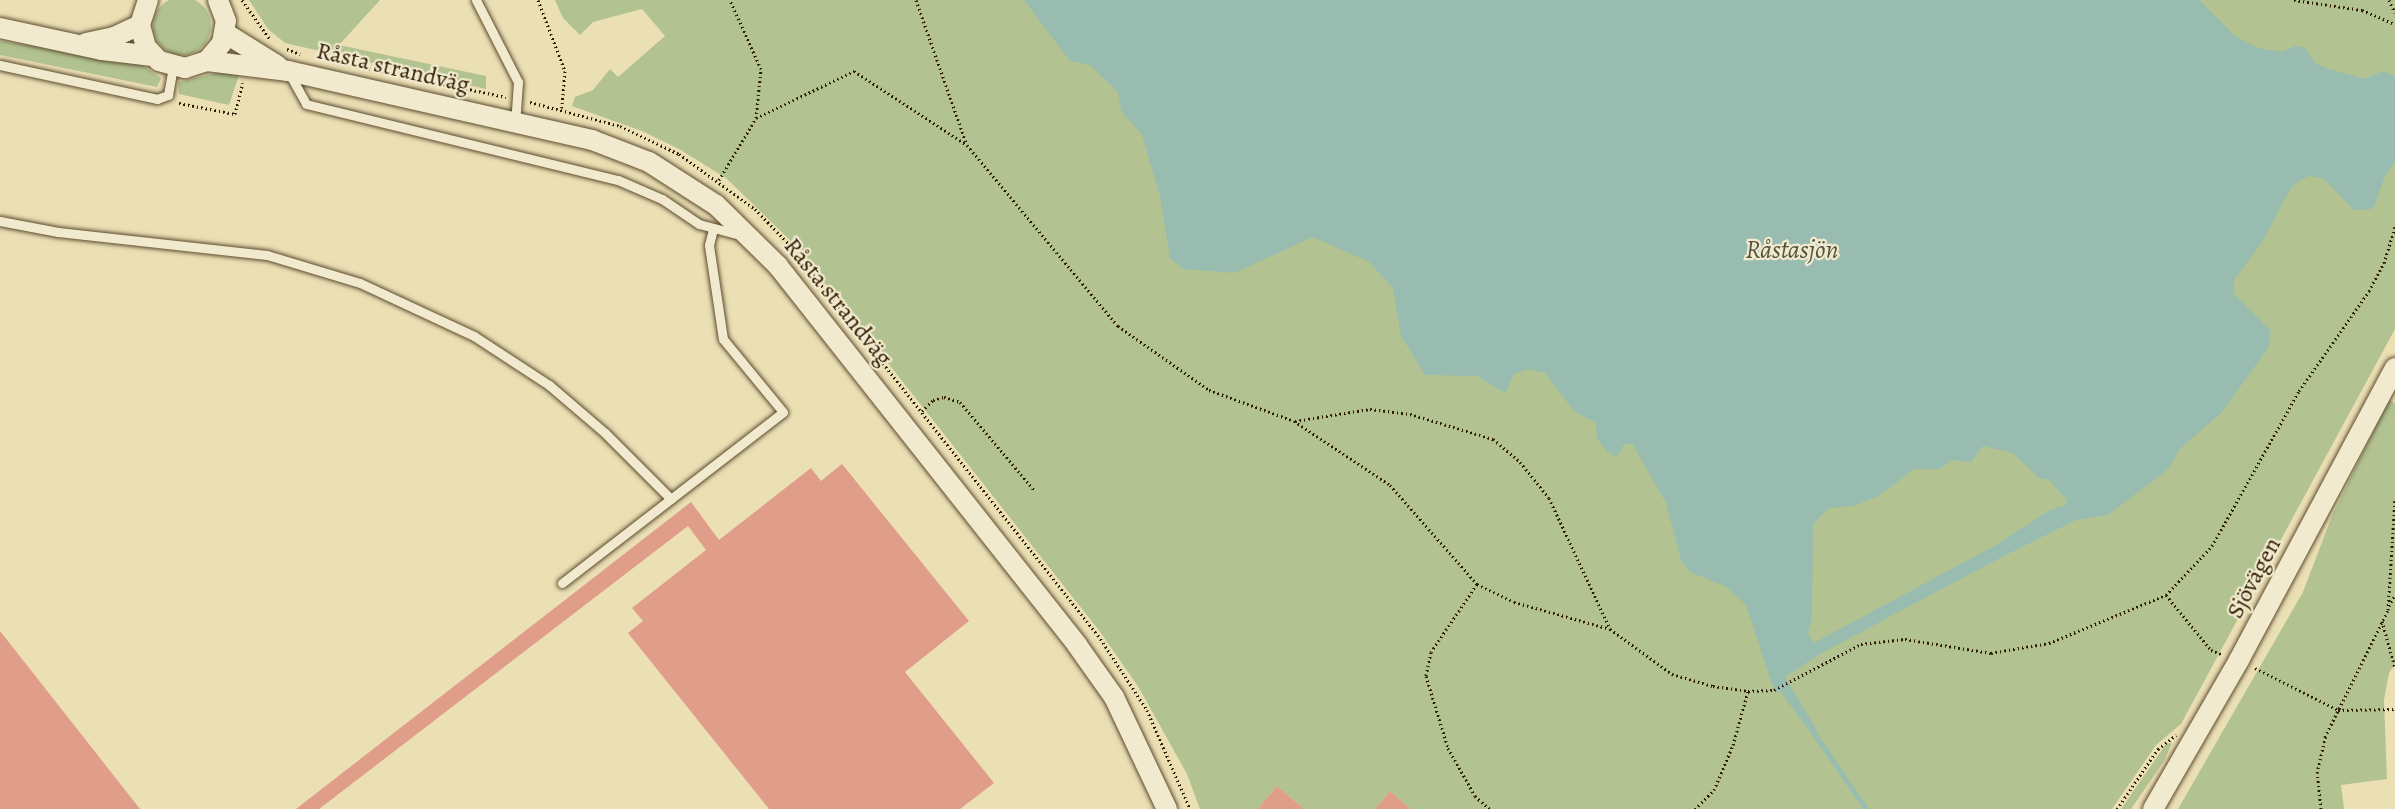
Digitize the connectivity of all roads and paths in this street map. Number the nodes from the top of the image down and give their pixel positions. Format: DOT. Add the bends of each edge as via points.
graph roads {
  1 [pos="148,0"];
  2 [pos="218,0"];
  3 [pos="242,0"];
  4 [pos="476,0"];
  5 [pos="538,0"];
  6 [pos="730,0"];
  7 [pos="916,0"];
  8 [pos="2294,0"];
  9 [pos="2389,0"];
  10 [pos="2395,13"];
  11 [pos="2395,24"];
  12 [pos="140,25"];
  13 [pos="0,28"];
  14 [pos="225,33"];
  15 [pos="78,44"];
  16 [pos="274,44"];
  17 [pos="282,47"];
  18 [pos="153,56"];
  19 [pos="207,61"];
  20 [pos="0,65"];
  21 [pos="247,66"];
  22 [pos="173,67"];
  23 [pos="288,71"];
  24 [pos="157,99"];
  25 [pos="517,99"];
  26 [pos="562,109"];
  27 [pos="756,118"];
  28 [pos="515,122"];
  29 [pos="559,131"];
  30 [pos="967,145"];
  31 [pos="718,180"];
  32 [pos="0,221"];
  33 [pos="2395,227"];
  34 [pos="713,229"];
  35 [pos="753,238"];
  36 [pos="2395,368"];
  37 [pos="922,411"];
  38 [pos="1294,421"];
  39 [pos="904,427"];
  40 [pos="1035,490"];
  41 [pos="2395,498"];
  42 [pos="671,499"];
  43 [pos="562,583"];
  44 [pos="1477,584"];
  45 [pos="2166,595"];
  46 [pos="2395,595"];
  47 [pos="2388,610"];
  48 [pos="2382,621"];
  49 [pos="1610,629"];
  50 [pos="2239,660"];
  51 [pos="2395,668"];
  52 [pos="1748,691"];
  53 [pos="2395,709"];
  54 [pos="2338,710"];
  55 [pos="2183,734"];
  56 [pos="1167,809"];
  57 [pos="1190,809"];
  58 [pos="1490,809"];
  59 [pos="1695,809"];
  60 [pos="2117,809"];
  61 [pos="2153,809"];
  62 [pos="2320,809"];
  1 -- 12 [label="street"];
  2 -- 14 [label="street" via="226,21"];
  3 -- 16 [label="path"];
  4 -- 25 [label="lane" via="518,82"];
  5 -- 26 [label="path" via="565,71"];
  6 -- 27 [label="path" via="761,69"];
  7 -- 30 [label="path"];
  8 -- 11 [label="path" via="2362,10"];
  9 -- 10 [label="path"];
  12 -- 15 [label="street" via="114,37"];
  12 -- 18 [label="street"];
  13 -- 15 [label="street"];
  14 -- 19 [label="street"];
  14 -- 23 [label="street, Råsta strandväg"];
  15 -- 18 [label="street"];
  17 -- 25 [label="path"];
  18 -- 22 [label="street"];
  19 -- 21 [label="street, Råsta strandväg"];
  19 -- 22 [label="street, Råsta strandväg" via="185,68"];
  20 -- 24 [label="lane"];
  21 -- 23 [label="street, Råsta strandväg"];
  21 -- 24 [label="path" via="235,114"];
  22 -- 24 [label="lane" via="168,95"];
  23 -- 28 [label="street, Råsta strandväg"];
  23 -- 34 [label="lane" via="306,104 618,180 662,199"];
  25 -- 26 [label="path"];
  25 -- 28 [label="lane"];
  26 -- 29 [label="path"];
  26 -- 31 [label="path" via="653,141"];
  27 -- 30 [label="path" via="854,71"];
  27 -- 31 [label="path"];
  28 -- 29 [label="street, Råsta strandväg"];
  29 -- 35 [label="street, Råsta strandväg" via="618,149 658,167 716,205"];
  30 -- 38 [label="path" via="1118,326 1209,390"];
  31 -- 37 [label="path" via="788,243"];
  32 -- 42 [label="lane" via="58,232 267,255 360,283 474,336 549,385 605,433"];
  33 -- 45 [label="path" via="2384,263 2369,291 2299,391 2212,546"];
  34 -- 35 [label="lane"];
  34 -- 42 [label="lane" via="709,245 723,339 783,412"];
  35 -- 39 [label="street, Råsta strandväg"];
  36 -- 50 [label="street, Sjövägen"];
  37 -- 39 [label="path"];
  37 -- 40 [label="path" via="933,400 944,397 960,402"];
  37 -- 57 [label="path" via="1098,635 1147,710"];
  38 -- 44 [label="path" via="1390,485"];
  38 -- 49 [label="path" via="1370,409 1410,414 1493,439 1520,462 1549,498"];
  39 -- 56 [label="street, Råsta strandväg" via="1098,673 1128,722"];
  41 -- 47 [label="path"];
  42 -- 43 [label="lane"];
  44 -- 49 [label="path" via="1514,602"];
  44 -- 58 [label="path" via="1431,652 1426,676 1448,748 1475,796"];
  45 -- 50 [label="path" via="2211,650"];
  45 -- 52 [label="path" via="2049,643 1991,653 1905,639 1861,644 1774,690"];
  46 -- 47 [label="path"];
  47 -- 48 [label="path"];
  48 -- 51 [label="path"];
  48 -- 54 [label="path"];
  49 -- 52 [label="path" via="1672,674"];
  50 -- 54 [label="path"];
  50 -- 61 [label="street, Sjövägen"];
  52 -- 59 [label="path" via="1733,745 1714,790"];
  53 -- 54 [label="path"];
  54 -- 62 [label="path" via="2325,737 2318,773"];
  55 -- 60 [label="path" via="2165,741"];
}
